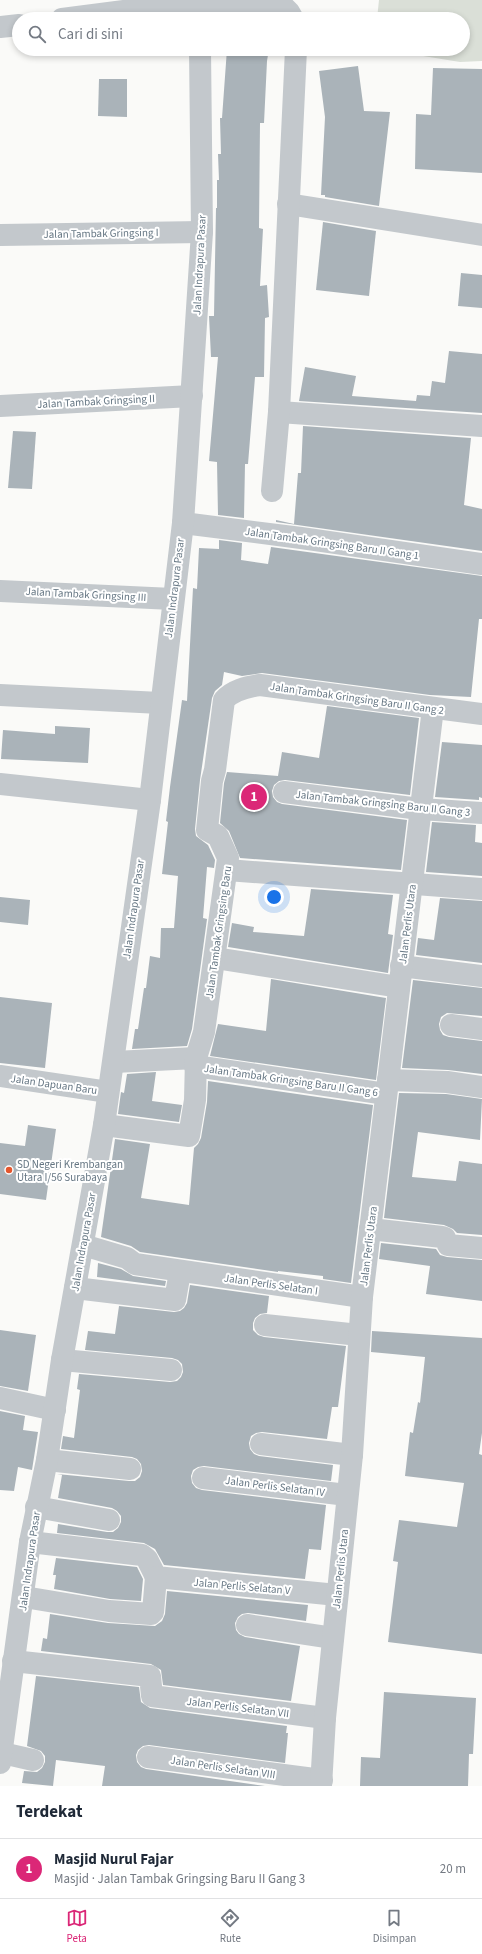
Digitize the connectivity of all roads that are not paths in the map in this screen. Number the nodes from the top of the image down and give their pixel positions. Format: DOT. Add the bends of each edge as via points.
graph roads {
  1 [pos="200,7"];
  2 [pos="292,10"];
  3 [pos="142,12"];
  4 [pos="12,26"];
  5 [pos="0,27"];
  6 [pos="200,56"];
  7 [pos="296,56"];
  8 [pos="288,204"];
  9 [pos="202,232"];
  10 [pos="0,235"];
  11 [pos="482,235"];
  12 [pos="192,396"];
  13 [pos="0,406"];
  14 [pos="279,412"];
  15 [pos="482,426"];
  16 [pos="272,491"];
  17 [pos="183,523"];
  18 [pos="482,564"];
  19 [pos="0,591"];
  20 [pos="173,599"];
  21 [pos="234,692"];
  22 [pos="0,695"];
  23 [pos="160,703"];
  24 [pos="433,708"];
  25 [pos="482,714"];
  26 [pos="0,784"];
  27 [pos="284,792"];
  28 [pos="150,800"];
  29 [pos="420,809"];
  30 [pos="482,813"];
  31 [pos="227,870"];
  32 [pos="412,884"];
  33 [pos="482,889"];
  34 [pos="215,958"];
  35 [pos="401,966"];
  36 [pos="482,976"];
  37 [pos="399,987"];
  38 [pos="450,1025"];
  39 [pos="482,1029"];
  40 [pos="114,1062"];
  41 [pos="196,1062"];
  42 [pos="0,1076"];
  43 [pos="387,1087"];
  44 [pos="482,1088"];
  45 [pos="108,1092"];
  46 [pos="104,1125"];
  47 [pos="370,1229"];
  48 [pos="83,1245"];
  49 [pos="482,1248"];
  50 [pos="180,1272"];
  51 [pos="75,1288"];
  52 [pos="362,1297"];
  53 [pos="265,1325"];
  54 [pos="359,1335"];
  55 [pos="62,1360"];
  56 [pos="171,1370"];
  57 [pos="0,1398"];
  58 [pos="55,1410"];
  59 [pos="261,1444"];
  60 [pos="352,1455"];
  61 [pos="47,1460"];
  62 [pos="130,1469"];
  63 [pos="203,1478"];
  64 [pos="347,1495"];
  65 [pos="36,1507"];
  66 [pos="109,1520"];
  67 [pos="30,1542"];
  68 [pos="154,1573"];
  69 [pos="337,1595"];
  70 [pos="24,1597"];
  71 [pos="247,1625"];
  72 [pos="333,1638"];
  73 [pos="13,1661"];
  74 [pos="325,1718"];
  75 [pos="148,1757"];
  76 [pos="1,1758"];
  77 [pos="33,1760"];
  78 [pos="321,1783"];
  1 -- 2 [label="street" via="280,3"];
  1 -- 3 [label="street"];
  4 -- 5 [label="street"];
  6 -- 9 [label="street, Jalan Indrapura Pasar"];
  7 -- 8 [label="street"];
  8 -- 11 [label="street"];
  8 -- 14 [label="street"];
  9 -- 10 [label="street, Jalan Tambak Gringsing I"];
  9 -- 12 [label="street, Jalan Indrapura Pasar"];
  12 -- 13 [label="street, Jalan Tambak Gringsing II"];
  12 -- 17 [label="street, Jalan Indrapura Pasar"];
  14 -- 15 [label="street"];
  14 -- 16 [label="street"];
  17 -- 18 [label="street, Jalan Tambak Gringsing Baru II Gang 1"];
  17 -- 20 [label="street, Jalan Indrapura Pasar"];
  19 -- 20 [label="street, Jalan Tambak Gringsing III"];
  20 -- 23 [label="street, Jalan Indrapura Pasar"];
  21 -- 24 [label="street, Jalan Tambak Gringsing Baru II Gang 2" via="260,685"];
  21 -- 31 [label="street, Jalan Tambak Gringsing Baru" via="224,700 207,828 215,832 220,839 228,858"];
  22 -- 23 [label="street"];
  23 -- 28 [label="street, Jalan Indrapura Pasar"];
  24 -- 25 [label="street, Jalan Tambak Gringsing Baru II Gang 2"];
  24 -- 29 [label="street, Jalan Perlis Utara"];
  26 -- 28 [label="street"];
  27 -- 29 [label="street, Jalan Tambak Gringsing Baru II Gang 3"];
  28 -- 40 [label="street, Jalan Indrapura Pasar"];
  29 -- 30 [label="street, Jalan Tambak Gringsing Baru II Gang 3"];
  29 -- 32 [label="street, Jalan Perlis Utara"];
  31 -- 32 [label="street"];
  31 -- 34 [label="street, Jalan Tambak Gringsing Baru"];
  32 -- 33 [label="street"];
  32 -- 35 [label="street, Jalan Perlis Utara"];
  34 -- 37 [label="street"];
  34 -- 41 [label="street, Jalan Tambak Gringsing Baru" via="204,1032"];
  35 -- 36 [label="street"];
  35 -- 37 [label="street, Jalan Perlis Utara"];
  37 -- 43 [label="street, Jalan Perlis Utara"];
  38 -- 39 [label="street"];
  40 -- 41 [label="street, Jalan Tambak Gringsing Baru II Gang 6"];
  40 -- 45 [label="street, Jalan Indrapura Pasar"];
  41 -- 43 [label="street, Jalan Tambak Gringsing Baru II Gang 6"];
  41 -- 46 [label="street, Jalan Tambak Gringsing Baru" via="195,1100 189,1136"];
  42 -- 45 [label="street, Jalan Dapuan Baru"];
  43 -- 44 [label="street, Jalan Tambak Gringsing Baru II Gang 6" via="447,1082"];
  43 -- 47 [label="street, Jalan Perlis Utara"];
  45 -- 46 [label="street, Jalan Indrapura Pasar"];
  46 -- 48 [label="street, Jalan Indrapura Pasar"];
  47 -- 49 [label="street" via="442,1237 448,1245"];
  47 -- 52 [label="street, Jalan Perlis Utara"];
  48 -- 50 [label="street, Jalan Perlis Selatan I" via="127,1258 135,1264"];
  48 -- 51 [label="street, Jalan Indrapura Pasar"];
  50 -- 51 [label="street" via="175,1300"];
  50 -- 52 [label="street, Jalan Perlis Selatan I"];
  51 -- 55 [label="street, Jalan Indrapura Pasar"];
  52 -- 54 [label="street, Jalan Perlis Utara"];
  53 -- 54 [label="street"];
  54 -- 60 [label="street, Jalan Perlis Utara"];
  55 -- 56 [label="street"];
  55 -- 58 [label="street, Jalan Indrapura Pasar"];
  57 -- 58 [label="street"];
  58 -- 61 [label="street, Jalan Indrapura Pasar"];
  59 -- 60 [label="street"];
  60 -- 64 [label="street, Jalan Perlis Utara"];
  61 -- 62 [label="street"];
  61 -- 65 [label="street, Jalan Indrapura Pasar"];
  63 -- 64 [label="street, Jalan Perlis Selatan IV"];
  64 -- 69 [label="street, Jalan Perlis Utara"];
  65 -- 66 [label="street"];
  65 -- 67 [label="street, Jalan Indrapura Pasar"];
  67 -- 68 [label="street" via="142,1555"];
  67 -- 70 [label="street, Jalan Indrapura Pasar"];
  68 -- 69 [label="street, Jalan Perlis Selatan V"];
  68 -- 70 [label="street" via="151,1614 109,1611"];
  69 -- 72 [label="street, Jalan Perlis Utara"];
  70 -- 73 [label="street, Jalan Indrapura Pasar"];
  71 -- 72 [label="street"];
  72 -- 74 [label="street, Jalan Perlis Utara"];
  73 -- 74 [label="street, Jalan Perlis Selatan VII" via="150,1676 152,1696"];
  73 -- 76 [label="street, Jalan Indrapura Pasar"];
  74 -- 78 [label="street, Jalan Perlis Utara"];
  75 -- 78 [label="street, Jalan Perlis Selatan VIII"];
  76 -- 77 [label="street"];
}
